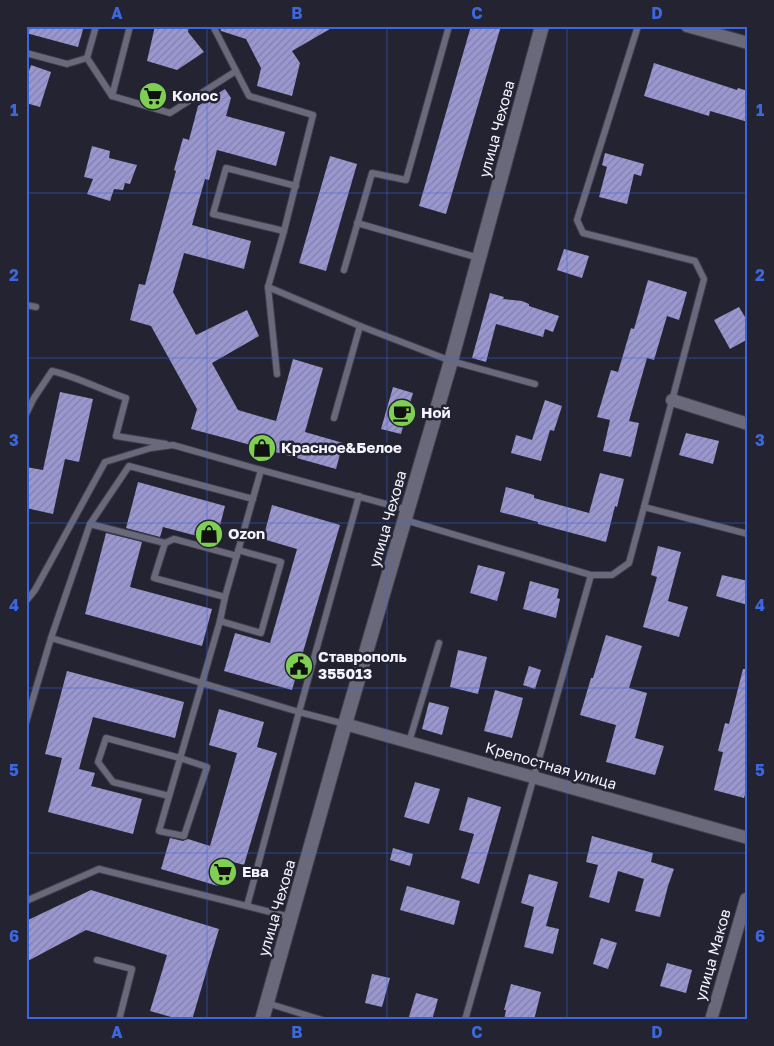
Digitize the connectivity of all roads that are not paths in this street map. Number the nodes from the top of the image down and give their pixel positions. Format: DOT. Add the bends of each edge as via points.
graph roads {
  1 [pos="96,26"];
  2 [pos="130,26"];
  3 [pos="215,26"];
  4 [pos="449,26"];
  5 [pos="542,26"];
  6 [pos="638,26"];
  7 [pos="687,26"];
  8 [pos="748,43"];
  9 [pos="26,53"];
  10 [pos="88,58"];
  11 [pos="236,71"];
  12 [pos="112,96"];
  13 [pos="296,186"];
  14 [pos="357,223"];
  15 [pos="284,231"];
  16 [pos="479,258"];
  17 [pos="344,270"];
  18 [pos="268,287"];
  19 [pos="26,305"];
  20 [pos="36,307"];
  21 [pos="360,326"];
  22 [pos="451,360"];
  23 [pos="277,374"];
  24 [pos="535,384"];
  25 [pos="672,400"];
  26 [pos="26,414"];
  27 [pos="334,418"];
  28 [pos="748,424"];
  29 [pos="173,445"];
  30 [pos="261,470"];
  31 [pos="359,496"];
  32 [pos="253,499"];
  33 [pos="644,507"];
  34 [pos="406,515"];
  35 [pos="90,524"];
  36 [pos="748,534"];
  37 [pos="165,543"];
  38 [pos="238,553"];
  39 [pos="592,575"];
  40 [pos="225,597"];
  41 [pos="26,601"];
  42 [pos="220,621"];
  43 [pos="51,638"];
  44 [pos="439,643"];
  45 [pos="201,683"];
  46 [pos="299,712"];
  47 [pos="26,722"];
  48 [pos="345,724"];
  49 [pos="409,742"];
  50 [pos="180,758"];
  51 [pos="533,778"];
  52 [pos="169,796"];
  53 [pos="748,838"];
  54 [pos="747,897"];
  55 [pos="26,901"];
  56 [pos="247,906"];
  57 [pos="292,917"];
  58 [pos="96,960"];
  59 [pos="267,1003"];
  60 [pos="300,1016"];
  61 [pos="119,1020"];
  62 [pos="262,1020"];
  63 [pos="322,1020"];
  64 [pos="465,1020"];
  65 [pos="710,1020"];
  1 -- 10 [label="lane"];
  2 -- 12 [label="lane"];
  3 -- 11 [label="lane"];
  4 -- 14 [label="lane" via="406,180 372,173"];
  5 -- 16 [label="street, улица Чехова"];
  6 -- 25 [label="lane" via="576,220 584,232 695,261 704,279"];
  7 -- 8 [label="street"];
  9 -- 10 [label="lane" via="67,64"];
  10 -- 12 [label="lane"];
  11 -- 12 [label="lane" via="170,113"];
  11 -- 13 [label="lane" via="249,96 314,115"];
  13 -- 15 [label="lane"];
  13 -- 15 [label="lane" via="226,168 213,214"];
  14 -- 16 [label="lane"];
  14 -- 17 [label="lane"];
  15 -- 18 [label="lane"];
  16 -- 22 [label="street, улица Чехова"];
  18 -- 21 [label="lane"];
  18 -- 23 [label="lane"];
  19 -- 20 [label="lane"];
  21 -- 22 [label="lane"];
  21 -- 27 [label="lane"];
  22 -- 24 [label="lane"];
  22 -- 34 [label="street, улица Чехова"];
  25 -- 28 [label="street"];
  25 -- 33 [label="lane"];
  26 -- 29 [label="lane" via="52,371 126,398 116,436"];
  29 -- 30 [label="lane"];
  29 -- 41 [label="lane" via="105,462"];
  30 -- 31 [label="lane"];
  30 -- 32 [label="lane"];
  31 -- 34 [label="lane"];
  31 -- 46 [label="lane"];
  32 -- 35 [label="lane" via="129,466"];
  32 -- 38 [label="lane"];
  33 -- 36 [label="lane"];
  33 -- 39 [label="lane" via="628,562 612,575"];
  34 -- 39 [label="lane"];
  34 -- 48 [label="street, улица Чехова"];
  35 -- 37 [label="lane"];
  35 -- 43 [label="lane"];
  37 -- 38 [label="lane" via="174,539"];
  37 -- 40 [label="lane" via="154,578"];
  38 -- 40 [label="lane"];
  38 -- 42 [label="lane" via="281,562 262,633"];
  39 -- 51 [label="lane"];
  40 -- 42 [label="lane"];
  42 -- 45 [label="lane"];
  43 -- 45 [label="lane"];
  43 -- 47 [label="lane"];
  44 -- 49 [label="lane"];
  45 -- 46 [label="lane"];
  45 -- 50 [label="lane"];
  46 -- 48 [label="lane"];
  46 -- 56 [label="lane"];
  48 -- 49 [label="street, Крепостная улица"];
  48 -- 57 [label="street, улица Чехова"];
  49 -- 51 [label="street, Крепостная улица"];
  50 -- 52 [label="lane"];
  50 -- 52 [label="lane" via="207,767 184,836 159,831"];
  50 -- 52 [label="lane" via="106,738 98,762 113,782"];
  51 -- 53 [label="street, Крепостная улица"];
  51 -- 64 [label="lane"];
  54 -- 65 [label="street, улица Маков"];
  55 -- 56 [label="lane" via="99,869"];
  56 -- 57 [label="lane"];
  57 -- 59 [label="street, улица Чехова"];
  58 -- 61 [label="lane" via="132,969"];
  59 -- 60 [label="lane"];
  59 -- 62 [label="street, улица Чехова"];
  60 -- 63 [label="lane"];
}
